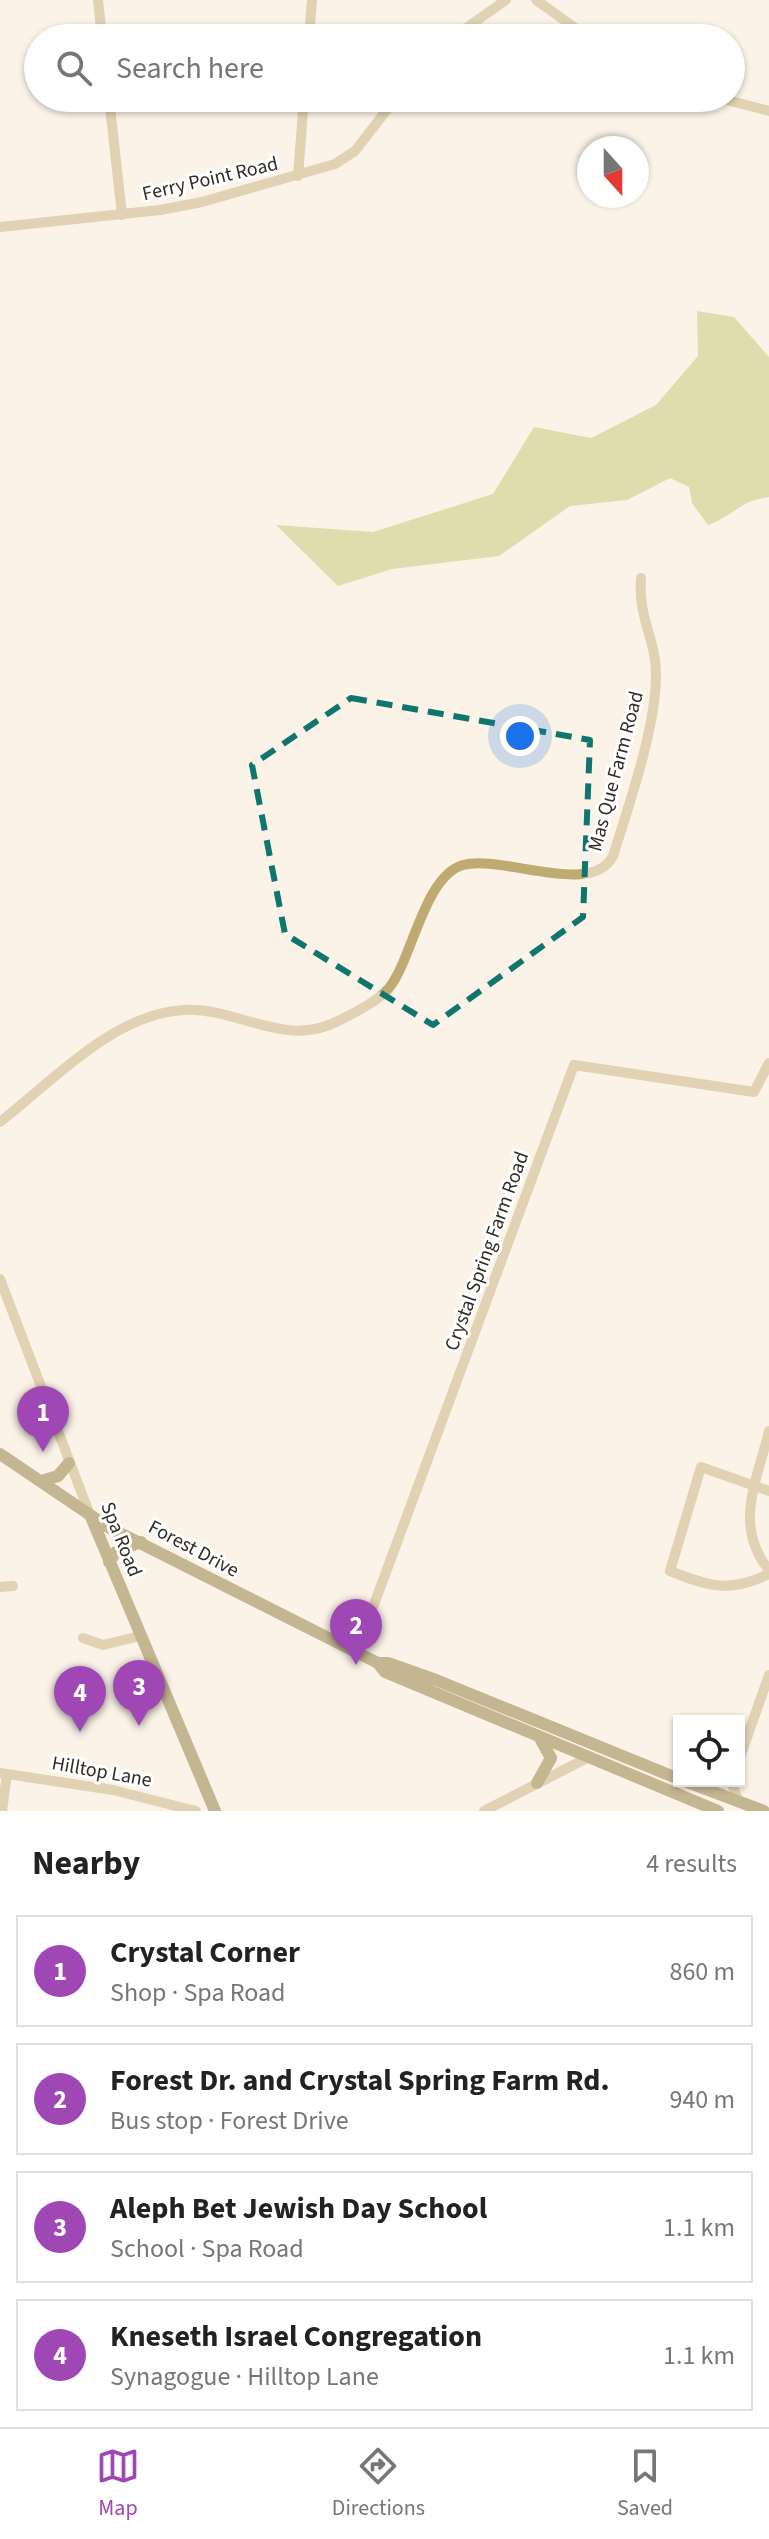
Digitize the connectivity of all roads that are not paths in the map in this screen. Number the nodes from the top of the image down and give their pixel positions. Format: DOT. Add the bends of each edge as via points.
graph roads {
  1 [pos="98,0"];
  2 [pos="312,0"];
  3 [pos="506,0"];
  4 [pos="536,0"];
  5 [pos="101,24"];
  6 [pos="310,24"];
  7 [pos="472,24"];
  8 [pos="569,24"];
  9 [pos="745,105"];
  10 [pos="769,111"];
  11 [pos="111,112"];
  12 [pos="303,112"];
  13 [pos="387,112"];
  14 [pos="298,176"];
  15 [pos="122,215"];
  16 [pos="0,227"];
  17 [pos="641,578"];
  18 [pos="769,1063"];
  19 [pos="0,1122"];
  20 [pos="0,1279"];
  21 [pos="5,1307"];
  22 [pos="769,1431"];
  23 [pos="0,1454"];
  24 [pos="69,1463"];
  25 [pos="41,1481"];
  26 [pos="754,1486"];
  27 [pos="769,1491"];
  28 [pos="91,1517"];
  29 [pos="141,1542"];
  30 [pos="109,1562"];
  31 [pos="769,1572"];
  32 [pos="13,1586"];
  33 [pos="0,1587"];
  34 [pos="140,1636"];
  35 [pos="83,1638"];
  36 [pos="356,1653"];
  37 [pos="378,1663"];
  38 [pos="769,1675"];
  39 [pos="539,1737"];
  40 [pos="745,1743"];
  41 [pos="606,1749"];
  42 [pos="587,1758"];
  43 [pos="4,1773"];
  44 [pos="673,1777"];
  45 [pos="537,1783"];
  46 [pos="698,1787"];
  47 [pos="723,1787"];
  48 [pos="733,1787"];
  49 [pos="713,1793"];
  50 [pos="740,1802"];
  51 [pos="2,1811"];
  52 [pos="196,1811"];
  53 [pos="215,1811"];
  54 [pos="484,1811"];
  55 [pos="718,1811"];
  56 [pos="764,1811"];
  1 -- 5 [label="street"];
  2 -- 6 [label="street"];
  3 -- 7 [label="street"];
  4 -- 8 [label="street"];
  9 -- 10 [label="street"];
  11 -- 15 [label="street"];
  12 -- 14 [label="street"];
  13 -- 14 [label="street, Ferry Point Road" via="355,151"];
  14 -- 15 [label="street, Ferry Point Road" via="202,202"];
  15 -- 16 [label="street, Ferry Point Road"];
  17 -- 19 [label="street, Mas Que Farm Road" via="641,614 653,648 656,686 607,866 582,874 479,864 458,867 443,880 390,987 344,1018 303,1031 265,1028 221,1012 160,1013 117,1031"];
  18 -- 36 [label="street, Crystal Spring Farm Road" via="754,1092 574,1065"];
  20 -- 21 [label="street, Spa Road"];
  21 -- 24 [label="street, Spa Road"];
  22 -- 26 [label="street"];
  23 -- 25 [label="main road, Forest Drive"];
  24 -- 25 [label="main road" via="58,1476"];
  24 -- 28 [label="street, Spa Road"];
  25 -- 28 [label="main road, Forest Drive"];
  26 -- 27 [label="street"];
  26 -- 31 [label="street" via="747,1513 750,1538"];
  26 -- 31 [label="street" via="701,1467 670,1571 732,1588"];
  28 -- 29 [label="main road, Forest Drive"];
  28 -- 30 [label="main road, Spa Road"];
  29 -- 30 [label="main road" via="116,1552"];
  29 -- 36 [label="main road, Forest Drive"];
  30 -- 34 [label="main road, Spa Road"];
  32 -- 33 [label="street"];
  34 -- 35 [label="street" via="103,1645"];
  34 -- 53 [label="main road, Spa Road"];
  36 -- 37 [label="main road, Forest Drive"];
  37 -- 39 [label="main road, Forest Drive" via="385,1672"];
  37 -- 41 [label="main road, Forest Drive" via="416,1673"];
  38 -- 40 [label="street"];
  39 -- 42 [label="main road, Forest Drive"];
  39 -- 45 [label="main road" via="551,1758"];
  41 -- 42 [label="main road"];
  41 -- 44 [label="main road, Forest Drive"];
  42 -- 45 [label="street"];
  42 -- 55 [label="main road, Forest Drive"];
  43 -- 51 [label="street"];
  43 -- 52 [label="street, Hilltop Lane" via="109,1789"];
  45 -- 54 [label="street"];
  46 -- 49 [label="main road, Forest Drive"];
  47 -- 49 [label="street"];
  48 -- 50 [label="street"];
  49 -- 50 [label="main road, Forest Drive"];
  50 -- 56 [label="main road, Forest Drive"];
}
